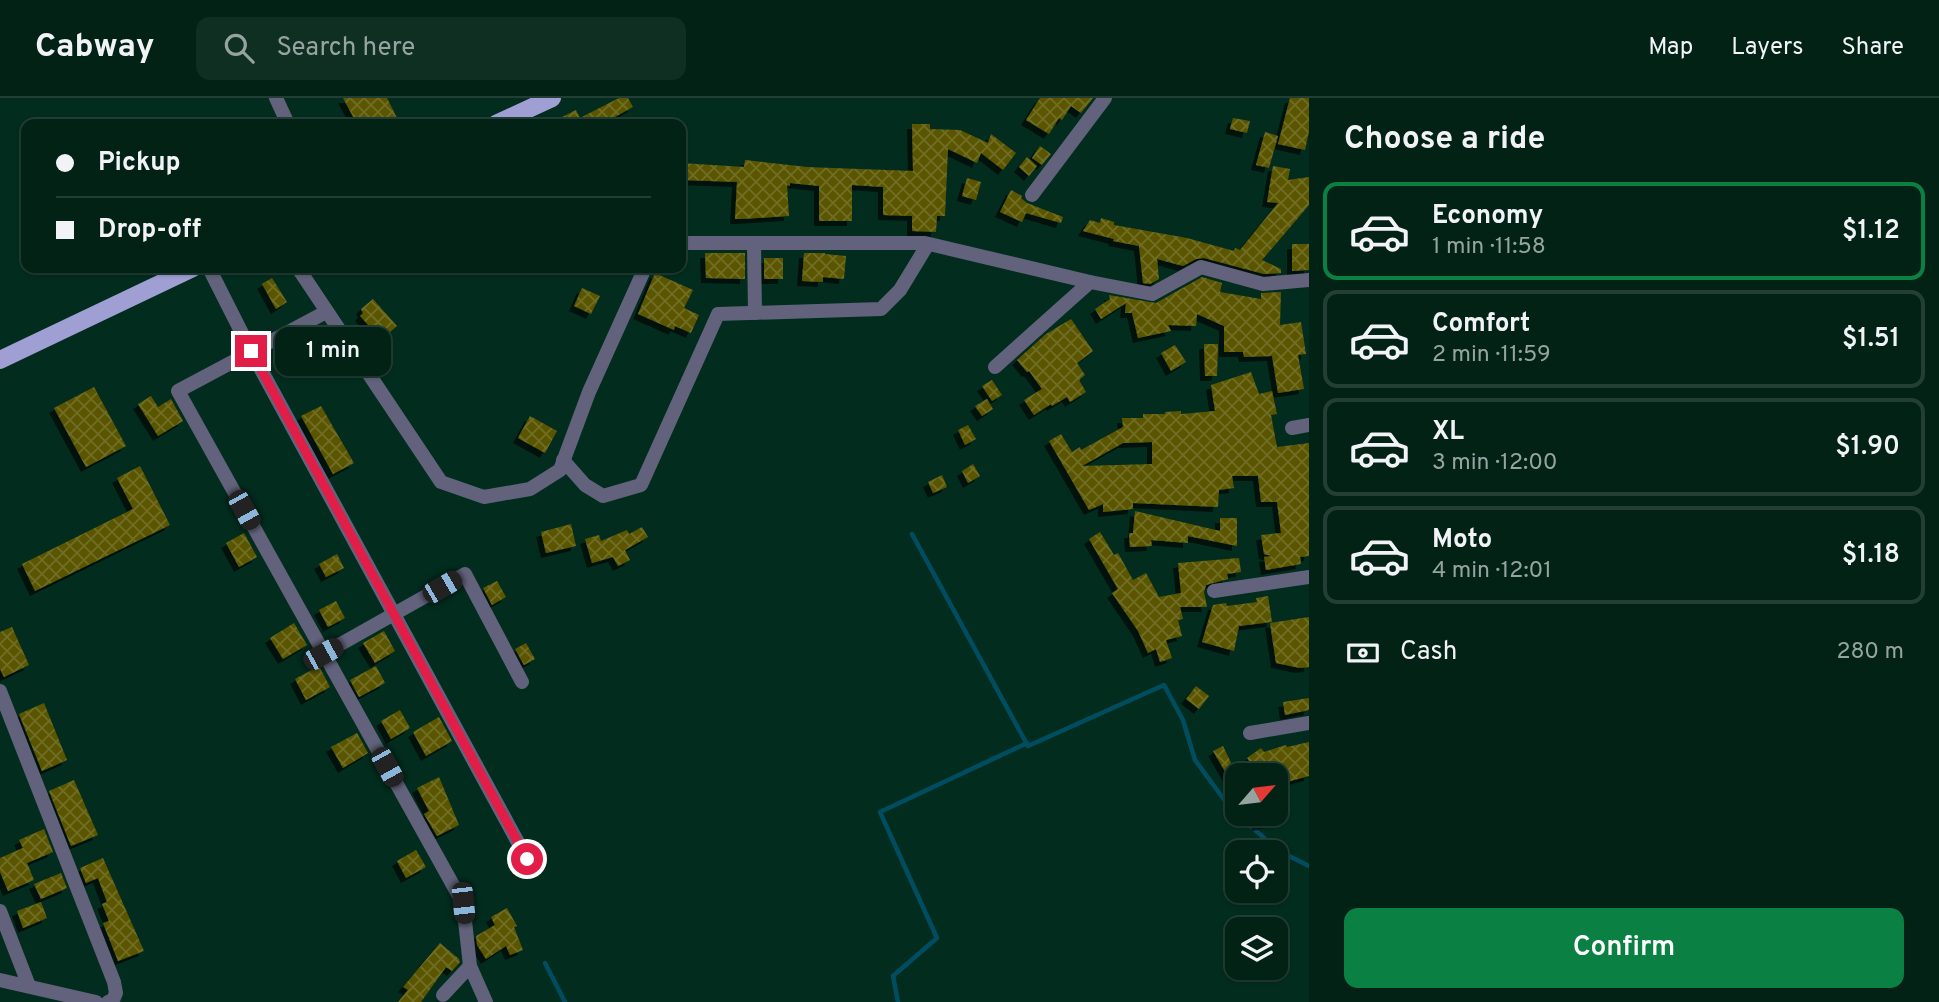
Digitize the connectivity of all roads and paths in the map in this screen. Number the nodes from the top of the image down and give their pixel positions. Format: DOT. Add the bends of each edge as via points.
graph roads {
  1 [pos="276,98"];
  2 [pos="552,98"];
  3 [pos="1105,98"];
  4 [pos="286,119"];
  5 [pos="507,119"];
  6 [pos="1032,195"];
  7 [pos="686,243"];
  8 [pos="754,243"];
  9 [pos="928,244"];
  10 [pos="183,273"];
  11 [pos="212,273"];
  12 [pos="301,273"];
  13 [pos="643,273"];
  14 [pos="1309,279"];
  15 [pos="1090,282"];
  16 [pos="326,312"];
  17 [pos="755,313"];
  18 [pos="251,351"];
  19 [pos="0,360"];
  20 [pos="995,367"];
  21 [pos="1309,425"];
  22 [pos="1292,428"];
  23 [pos="563,460"];
  24 [pos="1309,577"];
  25 [pos="1214,591"];
  26 [pos="395,614"];
  27 [pos="323,654"];
  28 [pos="523,682"];
  29 [pos="0,691"];
  30 [pos="1309,723"];
  31 [pos="1250,733"];
  32 [pos="527,859"];
  33 [pos="0,911"];
  34 [pos="470,966"];
  35 [pos="0,981"];
  36 [pos="29,986"];
  37 [pos="443,995"];
  38 [pos="96,1002"];
  39 [pos="108,1002"];
  40 [pos="486,1002"];
  1 -- 4 [label="street"];
  2 -- 5 [label="main road"];
  3 -- 6 [label="street"];
  7 -- 8 [label="street"];
  8 -- 9 [label="street"];
  8 -- 17 [label="street"];
  9 -- 15 [label="street"];
  9 -- 17 [label="street" via="900,290 881,309"];
  10 -- 19 [label="main road"];
  11 -- 18 [label="street"];
  12 -- 16 [label="street"];
  13 -- 23 [label="street"];
  14 -- 15 [label="street" via="1263,284 1201,267 1152,295"];
  15 -- 20 [label="street"];
  16 -- 18 [label="street"];
  16 -- 23 [label="street" via="440,481 484,496 530,489 560,470"];
  17 -- 23 [label="street" via="718,314 640,485 603,496 585,485"];
  18 -- 26 [label="street"];
  18 -- 27 [label="street" via="178,391"];
  21 -- 22 [label="street"];
  24 -- 25 [label="street"];
  26 -- 27 [label="street"];
  26 -- 28 [label="street" via="465,574"];
  26 -- 32 [label="street"];
  27 -- 34 [label="street" via="463,903"];
  29 -- 39 [label="street" via="114,982 116,993"];
  30 -- 31 [label="street"];
  33 -- 36 [label="street"];
  34 -- 37 [label="street"];
  34 -- 40 [label="street"];
  35 -- 36 [label="street"];
  36 -- 38 [label="street"];
}
